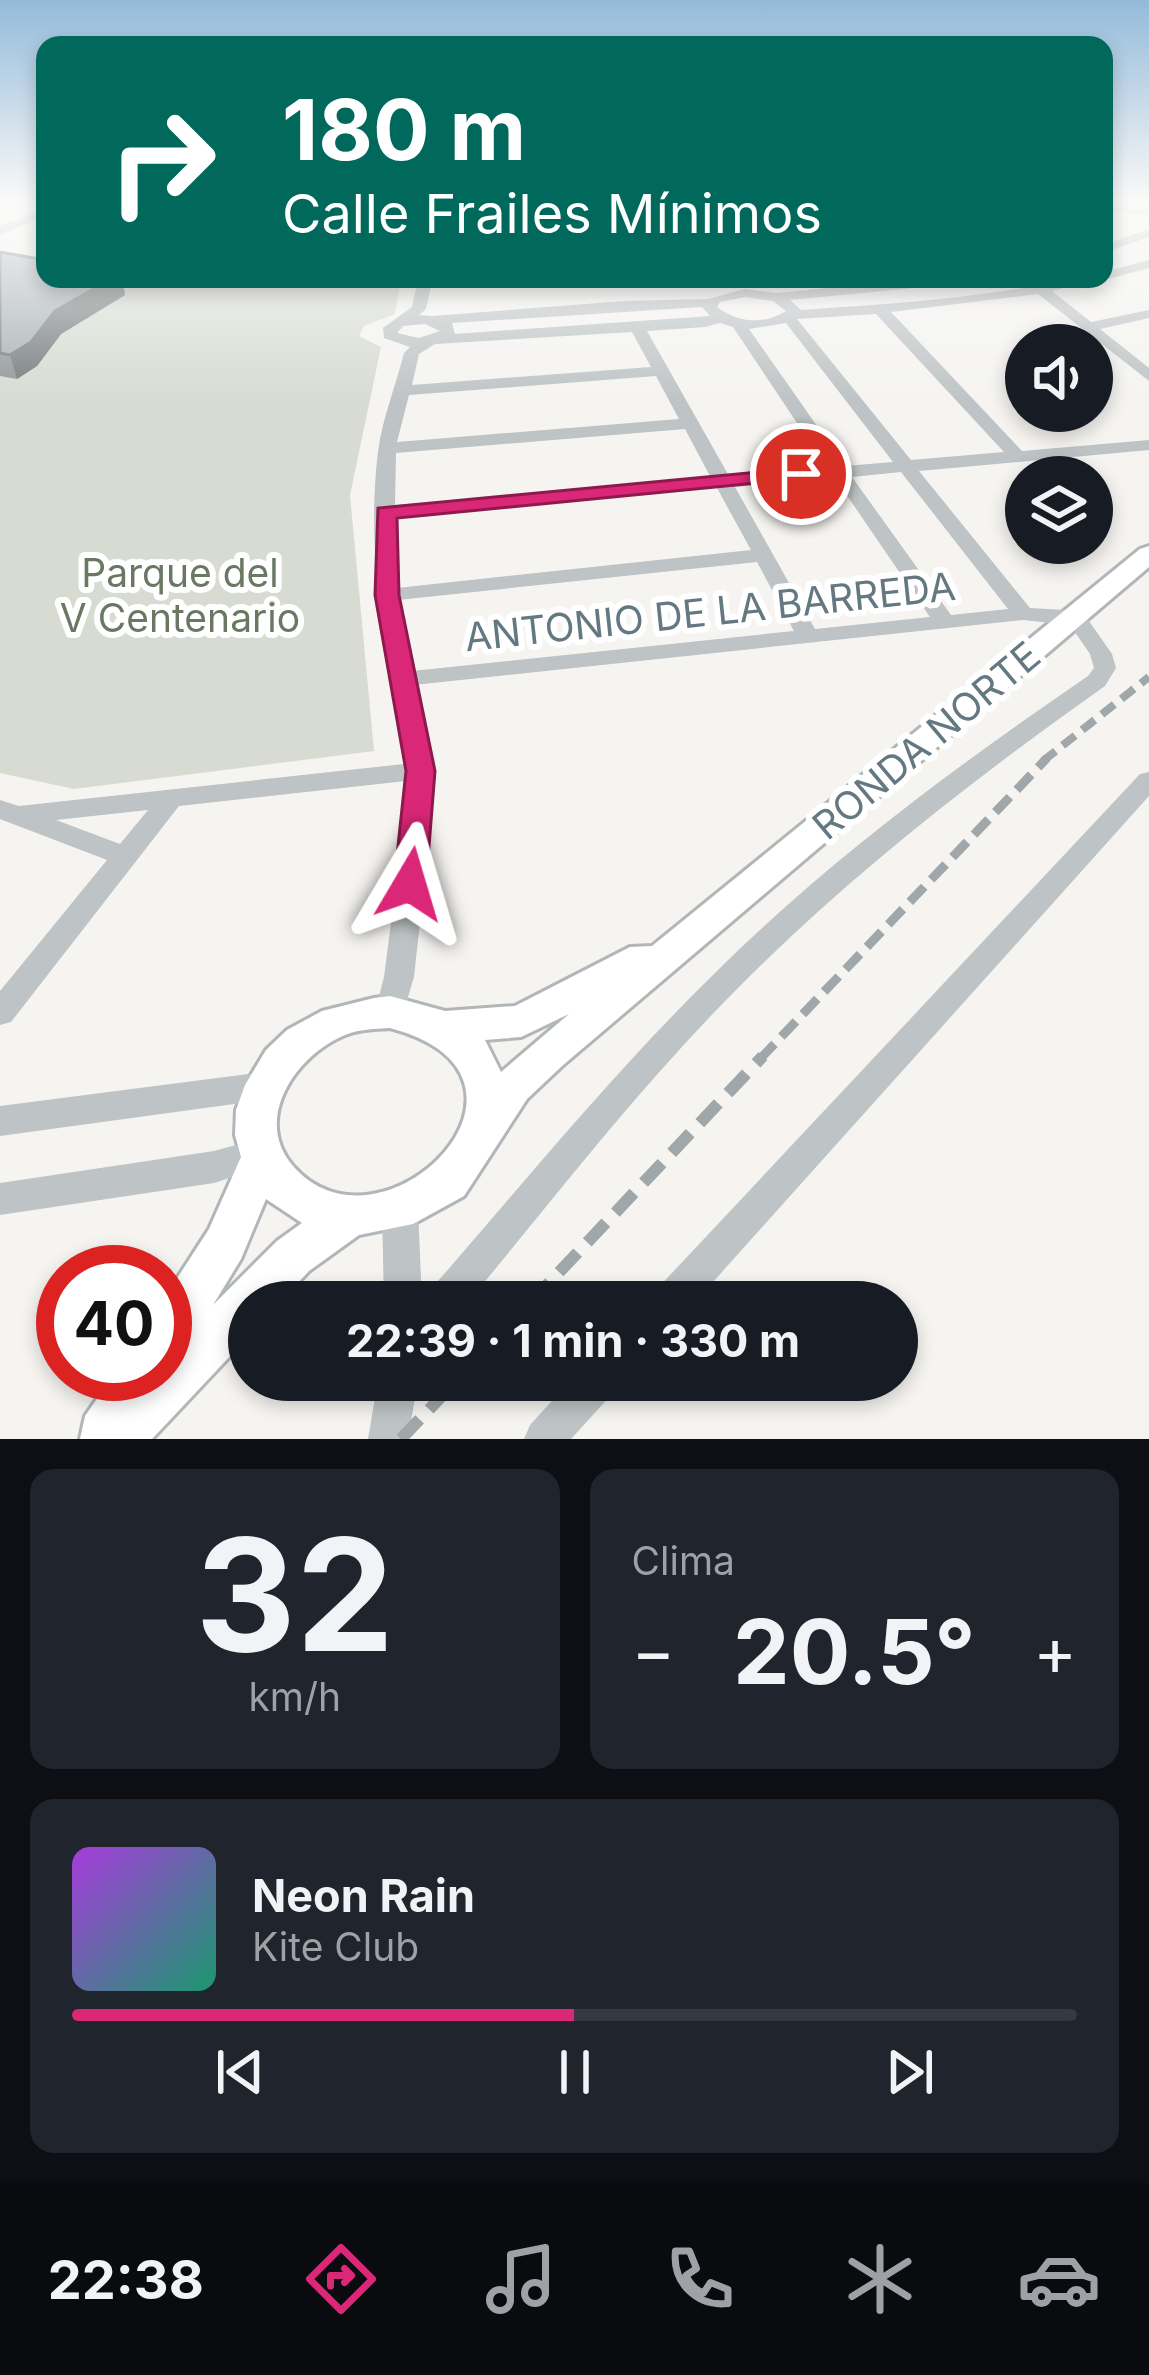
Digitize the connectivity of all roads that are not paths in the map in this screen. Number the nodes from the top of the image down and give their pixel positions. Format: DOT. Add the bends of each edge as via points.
graph roads {
  1 [pos="424,288"];
  2 [pos="707,288"];
  3 [pos="764,288"];
  4 [pos="831,288"];
  5 [pos="1039,288"];
  6 [pos="1051,288"];
  7 [pos="1042,290"];
  8 [pos="772,296"];
  9 [pos="715,307"];
  10 [pos="880,310"];
  11 [pos="1149,314"];
  12 [pos="426,316"];
  13 [pos="790,317"];
  14 [pos="740,324"];
  15 [pos="1085,324"];
  16 [pos="1103,324"];
  17 [pos="637,327"];
  18 [pos="420,344"];
  19 [pos="1113,346"];
  20 [pos="662,371"];
  21 [pos="1146,371"];
  22 [pos="403,391"];
  23 [pos="690,423"];
  24 [pos="1149,445"];
  25 [pos="387,448"];
  26 [pos="1017,456"];
  27 [pos="1029,456"];
  28 [pos="1005,458"];
  29 [pos="905,465"];
  30 [pos="840,470"];
  31 [pos="722,481"];
  32 [pos="386,512"];
  33 [pos="1149,554"];
  34 [pos="765,555"];
  35 [pos="387,595"];
  36 [pos="1023,614"];
  37 [pos="1072,617"];
  38 [pos="946,624"];
  39 [pos="809,638"];
  40 [pos="405,679"];
  41 [pos="420,771"];
  42 [pos="1149,780"];
  43 [pos="170,800"];
  44 [pos="11,812"];
  45 [pos="128,857"];
  46 [pos="701,926"];
  47 [pos="390,1012"];
  48 [pos="0,1013"];
  49 [pos="445,1027"];
  50 [pos="263,1086"];
  51 [pos="0,1121"];
  52 [pos="487,1124"];
  53 [pos="260,1157"];
  54 [pos="0,1199"];
  55 [pos="400,1209"];
  56 [pos="352,1215"];
  57 [pos="402,1281"];
  58 [pos="461,1281"];
  59 [pos="689,1281"];
  60 [pos="192,1298"];
  61 [pos="125,1401"];
  62 [pos="394,1401"];
  63 [pos="579,1401"];
  64 [pos="100,1439"];
  65 [pos="117,1439"];
  66 [pos="388,1439"];
  67 [pos="544,1439"];
  1 -- 12 [label="street"];
  2 -- 9 [label="street"];
  3 -- 8 [label="street, ANTONIO DE LA BARREDA"];
  4 -- 8 [label="street"];
  5 -- 7 [label="street"];
  6 -- 7 [label="street"];
  7 -- 10 [label="street"];
  7 -- 15 [label="street"];
  8 -- 9 [label="street" via="745,293"];
  8 -- 13 [label="street, ANTONIO DE LA BARREDA" via="792,305"];
  9 -- 12 [label="street" via="621,298"];
  9 -- 14 [label="street"];
  9 -- 17 [label="street"];
  10 -- 13 [label="street"];
  10 -- 26 [label="street"];
  11 -- 16 [label="street"];
  12 -- 18 [label="street" via="449,330"];
  12 -- 18 [label="street" via="388,332"];
  13 -- 14 [label="street"];
  13 -- 29 [label="street, ANTONIO DE LA BARREDA"];
  14 -- 30 [label="street"];
  17 -- 18 [label="street"];
  17 -- 20 [label="street"];
  18 -- 22 [label="street"];
  19 -- 21 [label="street"];
  20 -- 22 [label="street"];
  20 -- 23 [label="street"];
  22 -- 25 [label="street"];
  23 -- 25 [label="street"];
  23 -- 31 [label="street"];
  24 -- 27 [label="street"];
  25 -- 32 [label="street"];
  28 -- 29 [label="street"];
  29 -- 30 [label="street"];
  29 -- 36 [label="street, ANTONIO DE LA BARREDA"];
  30 -- 31 [label="street"];
  30 -- 38 [label="street"];
  31 -- 32 [label="street"];
  31 -- 34 [label="street"];
  32 -- 35 [label="street"];
  33 -- 37 [label="main road, RONDA NORTE"];
  34 -- 35 [label="street"];
  34 -- 39 [label="street"];
  35 -- 40 [label="street"];
  36 -- 37 [label="street, ANTONIO DE LA BARREDA"];
  36 -- 38 [label="street, ANTONIO DE LA BARREDA"];
  37 -- 46 [label="main road, RONDA NORTE"];
  37 -- 58 [label="street" via="1101,654 1105,668 1097,681 911,813 750,957"];
  38 -- 39 [label="street, ANTONIO DE LA BARREDA"];
  39 -- 40 [label="street, ANTONIO DE LA BARREDA"];
  40 -- 41 [label="street"];
  41 -- 43 [label="street"];
  41 -- 47 [label="street"];
  42 -- 59 [label="street"];
  43 -- 44 [label="street"];
  43 -- 45 [label="street"];
  44 -- 45 [label="street"];
  45 -- 48 [label="street"];
  46 -- 49 [label="main road, RONDA NORTE" via="520,1021"];
  46 -- 52 [label="main road, RONDA NORTE" via="548,1054"];
  47 -- 49 [label="main road, RONDA NORTE"];
  47 -- 50 [label="main road, RONDA NORTE" via="330,1024 302,1040"];
  49 -- 52 [label="main road" via="483,1068"];
  50 -- 51 [label="street"];
  50 -- 53 [label="main road" via="254,1120"];
  52 -- 55 [label="main road, RONDA NORTE" via="456,1175"];
  53 -- 54 [label="street"];
  53 -- 56 [label="main road, RONDA NORTE" via="281,1188 313,1207"];
  53 -- 60 [label="main road" via="226,1244"];
  55 -- 56 [label="main road, RONDA NORTE"];
  55 -- 57 [label="street"];
  56 -- 65 [label="main road, RONDA NORTE" via="293,1256"];
  61 -- 64 [label="main road"];
  62 -- 66 [label="street"];
  63 -- 67 [label="street"];
}
